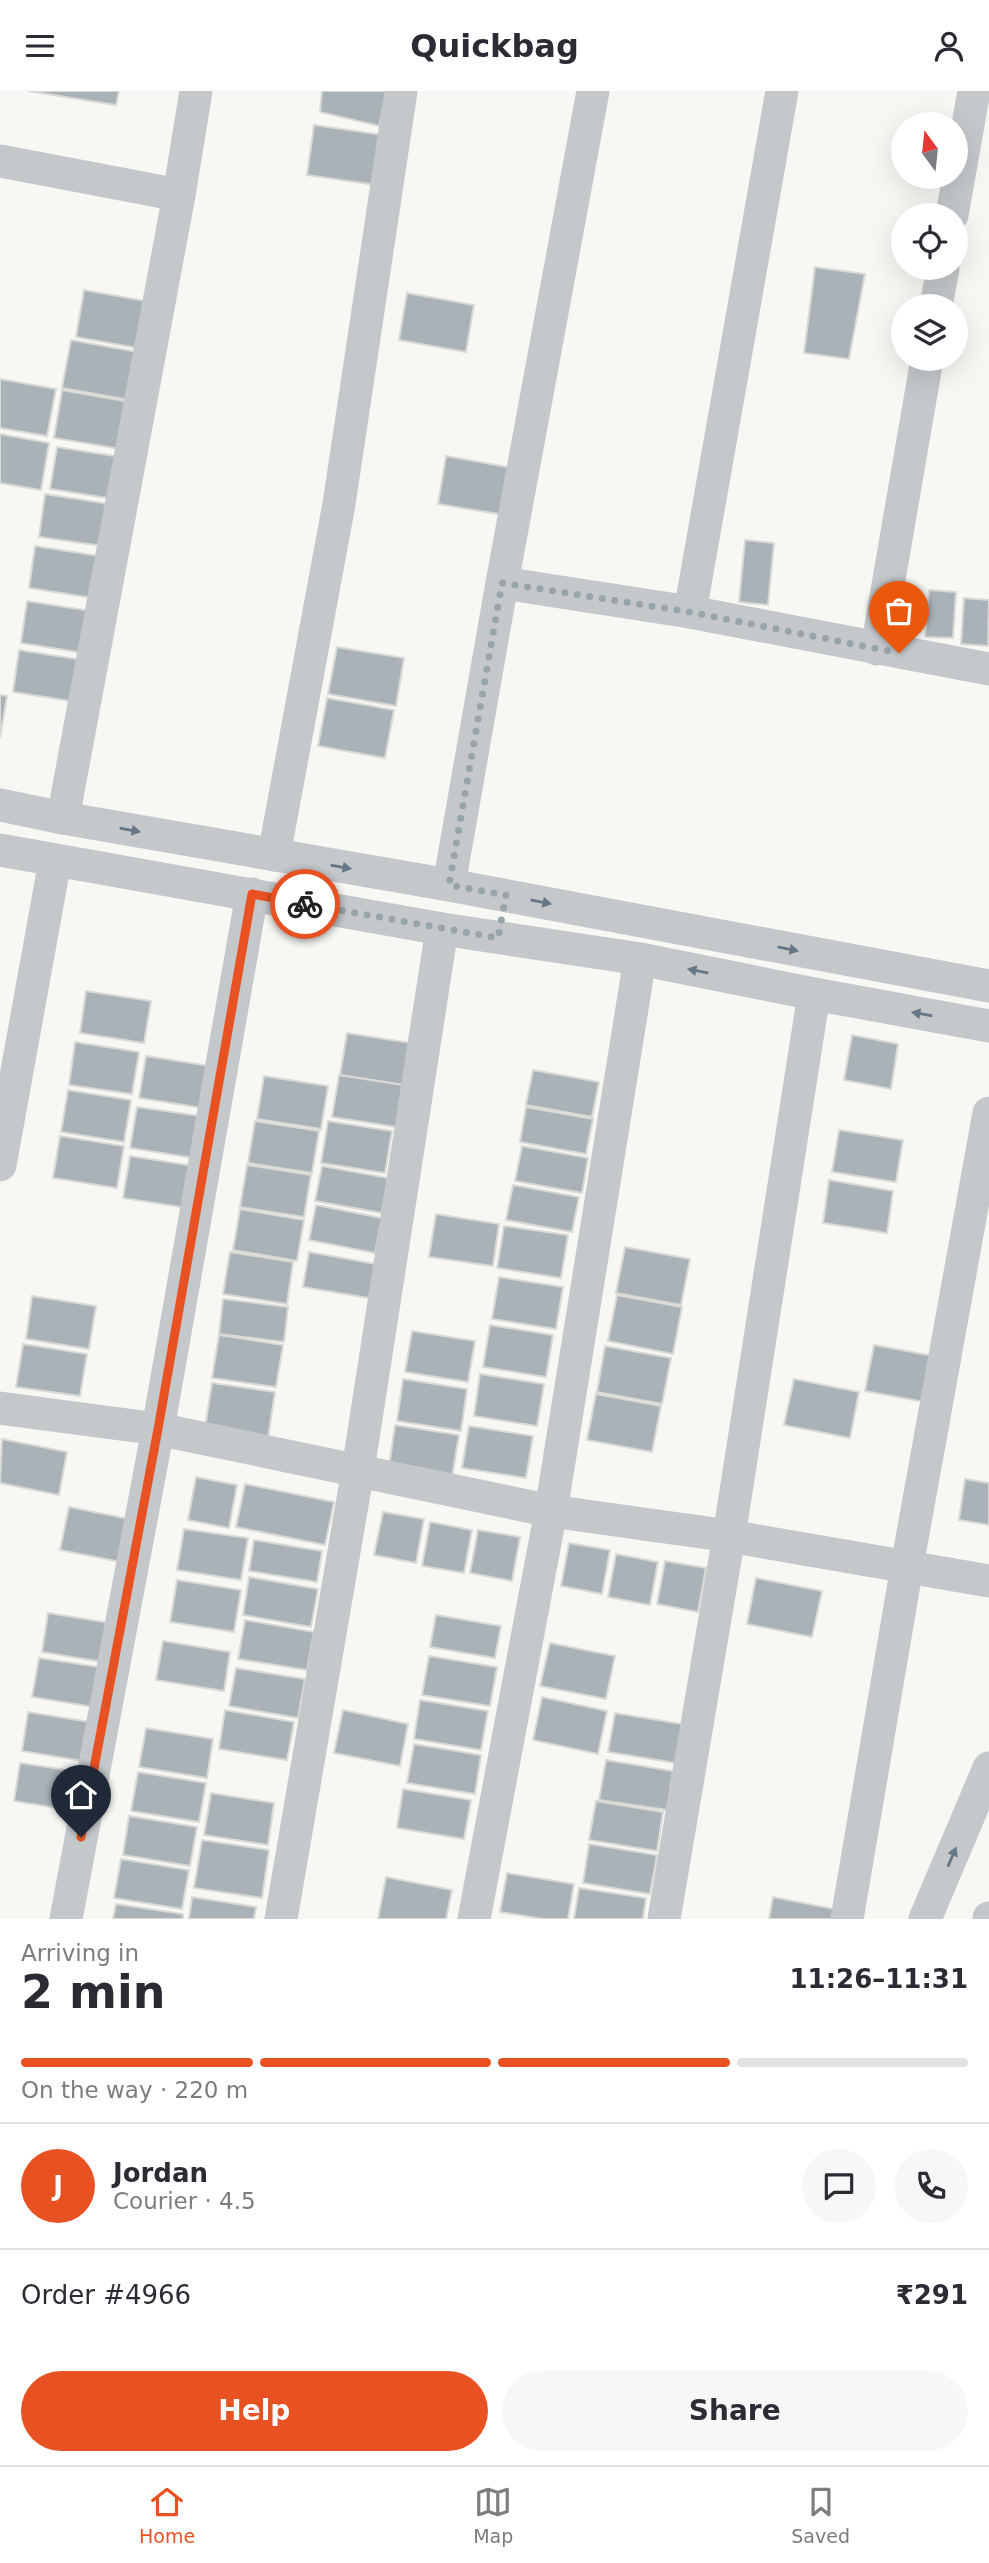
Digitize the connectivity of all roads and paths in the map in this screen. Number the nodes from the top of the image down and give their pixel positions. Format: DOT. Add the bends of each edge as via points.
graph roads {
  1 [pos="196,91"];
  2 [pos="401,91"];
  3 [pos="593,91"];
  4 [pos="782,91"];
  5 [pos="974,91"];
  6 [pos="0,160"];
  7 [pos="179,195"];
  8 [pos="954,203"];
  9 [pos="925,371"];
  10 [pos="502,583"];
  11 [pos="690,612"];
  12 [pos="877,649"];
  13 [pos="989,669"];
  14 [pos="0,805"];
  15 [pos="63,818"];
  16 [pos="0,850"];
  17 [pos="274,855"];
  18 [pos="55,861"];
  19 [pos="449,885"];
  20 [pos="252,894"];
  21 [pos="506,895"];
  22 [pos="442,929"];
  23 [pos="498,938"];
  24 [pos="640,959"];
  25 [pos="989,986"];
  26 [pos="814,994"];
  27 [pos="989,1026"];
  28 [pos="989,1113"];
  29 [pos="0,1164"];
  30 [pos="0,1408"];
  31 [pos="158,1429"];
  32 [pos="358,1470"];
  33 [pos="551,1511"];
  34 [pos="729,1536"];
  35 [pos="906,1566"];
  36 [pos="989,1581"];
  37 [pos="989,1768"];
  38 [pos="66,1919"];
  39 [pos="281,1919"];
  40 [pos="474,1919"];
  41 [pos="664,1919"];
  42 [pos="847,1919"];
  43 [pos="925,1919"];
  1 -- 7 [label="street"];
  2 -- 17 [label="street" via="339,504"];
  3 -- 10 [label="street"];
  4 -- 11 [label="street"];
  5 -- 8 [label="street"];
  6 -- 7 [label="street"];
  7 -- 15 [label="street"];
  9 -- 12 [label="street"];
  10 -- 11 [label="street"];
  10 -- 19 [label="street"];
  11 -- 12 [label="street"];
  12 -- 13 [label="street"];
  14 -- 15 [label="street"];
  15 -- 17 [label="street, one-way"];
  16 -- 18 [label="street"];
  17 -- 19 [label="street, one-way"];
  18 -- 20 [label="street"];
  18 -- 29 [label="street"];
  19 -- 21 [label="street"];
  20 -- 22 [label="street"];
  20 -- 31 [label="street"];
  21 -- 23 [label="street"];
  21 -- 25 [label="street, one-way"];
  22 -- 23 [label="street"];
  22 -- 32 [label="street"];
  23 -- 24 [label="street"];
  26 -- 24 [label="street, one-way"];
  24 -- 33 [label="street"];
  27 -- 26 [label="street, one-way"];
  26 -- 34 [label="street"];
  28 -- 35 [label="street"];
  30 -- 31 [label="street"];
  31 -- 32 [label="street"];
  31 -- 38 [label="street"];
  32 -- 33 [label="street"];
  32 -- 39 [label="street"];
  33 -- 34 [label="street"];
  33 -- 40 [label="street"];
  34 -- 35 [label="street"];
  34 -- 41 [label="street"];
  35 -- 36 [label="street"];
  35 -- 42 [label="street"];
  43 -- 37 [label="street, one-way"];
}
